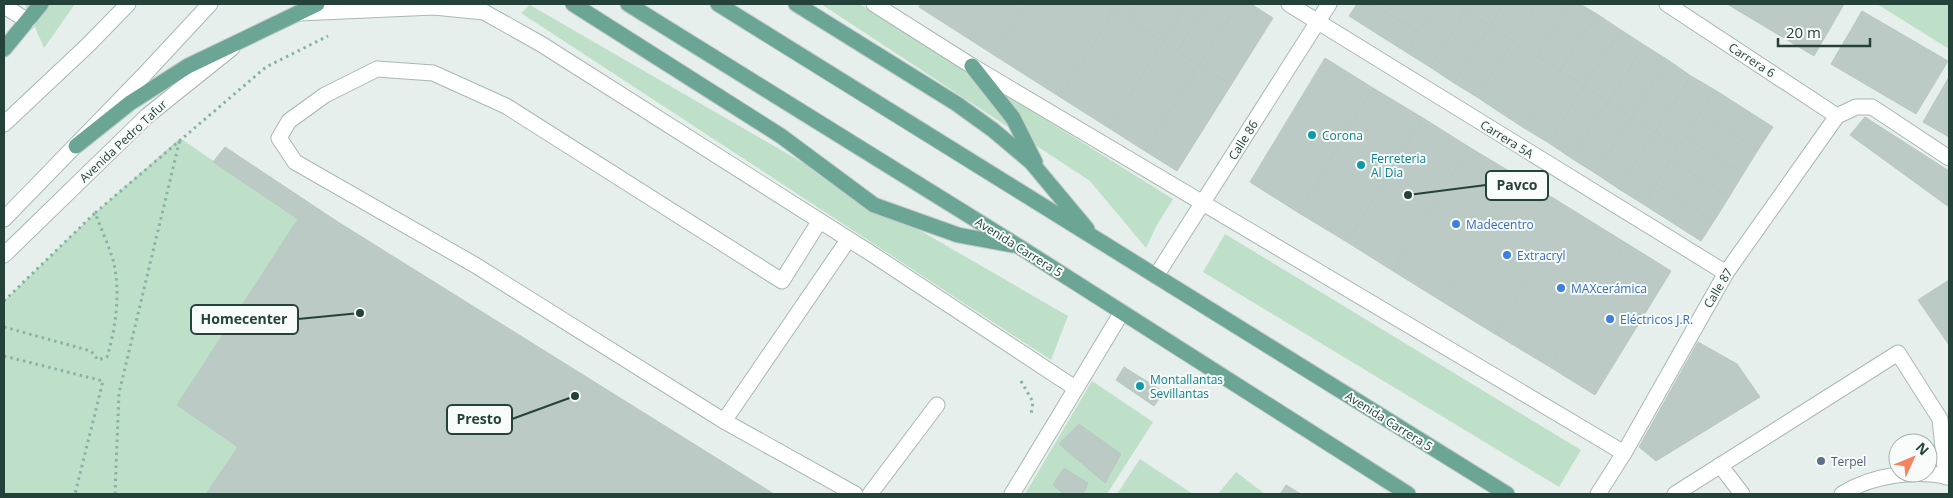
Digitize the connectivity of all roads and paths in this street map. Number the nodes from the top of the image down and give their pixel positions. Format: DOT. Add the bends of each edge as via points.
graph roads {
  1 [pos="41,4"];
  2 [pos="128,4"];
  3 [pos="210,4"];
  4 [pos="316,4"];
  5 [pos="568,4"];
  6 [pos="628,4"];
  7 [pos="718,4"];
  8 [pos="796,4"];
  9 [pos="874,4"];
  10 [pos="1289,4"];
  11 [pos="1329,4"];
  12 [pos="1667,4"];
  13 [pos="4,6"];
  14 [pos="578,7"];
  15 [pos="294,13"];
  16 [pos="28,21"];
  17 [pos="1316,22"];
  18 [pos="332,34"];
  19 [pos="249,35"];
  20 [pos="4,49"];
  21 [pos="972,66"];
  22 [pos="1837,116"];
  23 [pos="4,124"];
  24 [pos="180,138"];
  25 [pos="76,146"];
  26 [pos="1949,158"];
  27 [pos="1040,173"];
  28 [pos="1204,203"];
  29 [pos="95,212"];
  30 [pos="4,219"];
  31 [pos="819,222"];
  32 [pos="1092,236"];
  33 [pos="848,240"];
  34 [pos="1018,246"];
  35 [pos="4,255"];
  36 [pos="1726,273"];
  37 [pos="1156,276"];
  38 [pos="4,302"];
  39 [pos="1122,312"];
  40 [pos="4,327"];
  41 [pos="4,356"];
  42 [pos="1019,376"];
  43 [pos="1075,388"];
  44 [pos="937,405"];
  45 [pos="1030,417"];
  46 [pos="724,421"];
  47 [pos="1624,453"];
  48 [pos="1720,465"];
  49 [pos="1948,477"];
  50 [pos="75,494"];
  51 [pos="115,494"];
  52 [pos="855,494"];
  53 [pos="870,494"];
  54 [pos="1012,494"];
  55 [pos="1408,494"];
  56 [pos="1507,494"];
  57 [pos="1598,494"];
  58 [pos="1674,494"];
  59 [pos="1742,494"];
  60 [pos="1842,494"];
  1 -- 16 [label="main road"];
  2 -- 23 [label="street"];
  3 -- 25 [label="street"];
  4 -- 15 [label="main road"];
  5 -- 14 [label="main road"];
  6 -- 34 [label="main road, Avenida Carrera 5"];
  7 -- 32 [label="main road, Avenida Carrera 5"];
  8 -- 27 [label="main road, Avenida Carrera 5" via="957,104 993,130"];
  9 -- 21 [label="street"];
  10 -- 17 [label="street, Carrera 5A"];
  11 -- 17 [label="street, Calle 86"];
  12 -- 22 [label="street, Carrera 6"];
  13 -- 16 [label="street"];
  14 -- 34 [label="main road" via="781,136 874,205 958,235"];
  15 -- 19 [label="main road"];
  15 -- 31 [label="street" via="434,7 484,12 541,44"];
  16 -- 20 [label="main road"];
  17 -- 28 [label="street, Calle 86"];
  17 -- 36 [label="street, Carrera 5A"];
  18 -- 24 [label="path" via="266,67"];
  19 -- 25 [label="main road" via="188,66 130,103"];
  19 -- 35 [label="street, Avenida Pedro Tafur" via="147,116"];
  21 -- 27 [label="main road" via="1013,118"];
  21 -- 28 [label="street"];
  22 -- 26 [label="street" via="1856,107 1872,107"];
  22 -- 36 [label="street, Calle 87"];
  24 -- 29 [label="path"];
  24 -- 51 [label="path" via="119,393"];
  25 -- 30 [label="street"];
  27 -- 32 [label="main road, Avenida Carrera 5"];
  28 -- 37 [label="street, Calle 86"];
  28 -- 47 [label="street"];
  29 -- 38 [label="path"];
  29 -- 40 [label="path" via="113,261 117,289 107,357 98,360 91,351"];
  31 -- 33 [label="street"];
  31 -- 46 [label="street" via="782,281 506,106 433,73 377,69 325,95 289,121 279,138 295,162 475,265"];
  32 -- 37 [label="main road, Avenida Carrera 5"];
  33 -- 43 [label="street"];
  33 -- 46 [label="street"];
  34 -- 39 [label="main road, Avenida Carrera 5"];
  36 -- 47 [label="street, Calle 87"];
  37 -- 56 [label="main road, Avenida Carrera 5"];
  39 -- 43 [label="street"];
  39 -- 55 [label="main road, Avenida Carrera 5"];
  41 -- 50 [label="path" via="104,381"];
  42 -- 45 [label="path" via="1033,402"];
  43 -- 54 [label="street"];
  44 -- 53 [label="street"];
  46 -- 52 [label="street"];
  47 -- 57 [label="street, Calle 87"];
  48 -- 49 [label="street" via="1898,353 1940,420"];
  48 -- 58 [label="street"];
  48 -- 59 [label="street"];
  49 -- 60 [label="street" via="1925,474 1885,478"];
}
